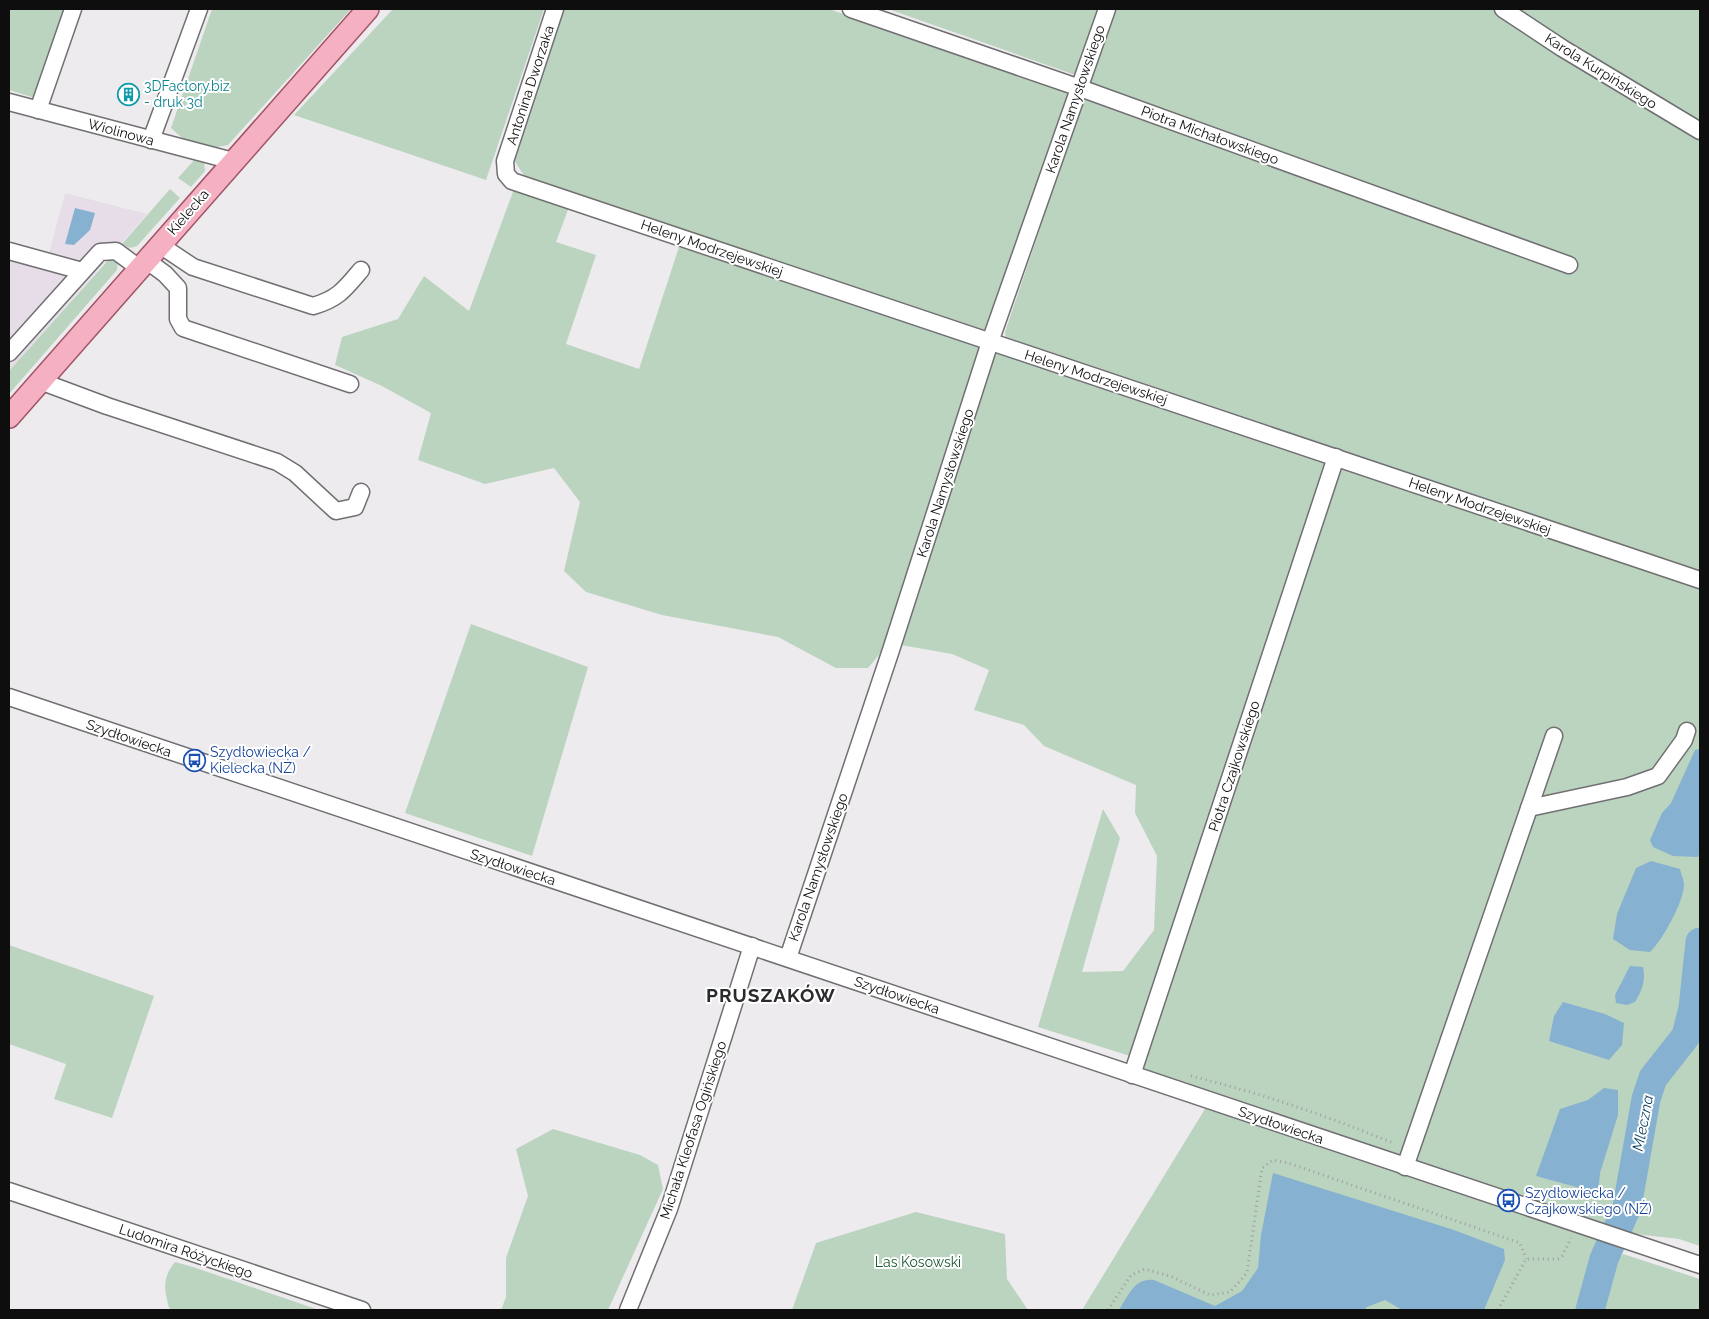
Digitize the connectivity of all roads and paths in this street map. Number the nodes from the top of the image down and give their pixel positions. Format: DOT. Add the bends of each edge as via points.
graph roads {
  1 [pos="73,9"];
  2 [pos="199,9"];
  3 [pos="368,9"];
  4 [pos="555,9"];
  5 [pos="851,9"];
  6 [pos="1107,9"];
  7 [pos="1504,9"];
  8 [pos="877,13"];
  9 [pos="1080,88"];
  10 [pos="9,102"];
  11 [pos="38,110"];
  12 [pos="1700,131"];
  13 [pos="151,140"];
  14 [pos="233,162"];
  15 [pos="505,162"];
  16 [pos="9,251"];
  17 [pos="148,258"];
  18 [pos="1569,265"];
  19 [pos="361,270"];
  20 [pos="82,271"];
  21 [pos="990,342"];
  22 [pos="9,353"];
  23 [pos="40,381"];
  24 [pos="350,384"];
  25 [pos="9,417"];
  26 [pos="1336,457"];
  27 [pos="361,492"];
  28 [pos="1700,580"];
  29 [pos="9,697"];
  30 [pos="1687,731"];
  31 [pos="1554,736"];
  32 [pos="1529,808"];
  33 [pos="752,946"];
  34 [pos="788,958"];
  35 [pos="1132,1074"];
  36 [pos="1405,1167"];
  37 [pos="9,1191"];
  38 [pos="1580,1225"];
  39 [pos="1526,1259"];
  40 [pos="1700,1265"];
  41 [pos="362,1310"];
  42 [pos="628,1310"];
  43 [pos="1108,1310"];
  44 [pos="1498,1310"];
  1 -- 11 [label="street"];
  2 -- 13 [label="street"];
  3 -- 14 [label="main road, Kielecka"];
  4 -- 15 [label="street, Antonina Dworzaka"];
  5 -- 8 [label="street, Piotra Michałowskiego"];
  6 -- 9 [label="street, Karola Namysłowskiego"];
  7 -- 12 [label="street, Karola Kurpińskiego"];
  8 -- 9 [label="street, Piotra Michałowskiego"];
  9 -- 18 [label="street, Piotra Michałowskiego"];
  9 -- 21 [label="street, Karola Namysłowskiego"];
  10 -- 11 [label="street, Wiolinowa"];
  11 -- 13 [label="street, Wiolinowa"];
  13 -- 14 [label="street, Wiolinowa"];
  14 -- 17 [label="main road, Kielecka"];
  15 -- 21 [label="street, Heleny Modrzejewskiej" via="506,174 512,181"];
  16 -- 20 [label="street"];
  17 -- 19 [label="street" via="193,267 314,306 340,295"];
  17 -- 20 [label="street" via="107,250 100,252"];
  17 -- 23 [label="main road, Kielecka"];
  17 -- 24 [label="street" via="178,288 178,319 183,328"];
  20 -- 22 [label="street"];
  21 -- 26 [label="street, Heleny Modrzejewskiej"];
  21 -- 34 [label="street, Karola Namysłowskiego" via="892,650"];
  23 -- 25 [label="main road, Kielecka"];
  23 -- 27 [label="street" via="277,462 295,473 336,511 355,507"];
  26 -- 28 [label="street, Heleny Modrzejewskiej"];
  26 -- 35 [label="street, Piotra Czajkowskiego"];
  29 -- 33 [label="street, Szydłowiecka"];
  30 -- 32 [label="street" via="1658,776 1627,787"];
  31 -- 32 [label="street"];
  32 -- 36 [label="street"];
  33 -- 34 [label="street, Szydłowiecka"];
  33 -- 42 [label="street, Michała Kleofasa Ogińskiego" via="669,1209"];
  34 -- 35 [label="street, Szydłowiecka"];
  35 -- 36 [label="street, Szydłowiecka"];
  36 -- 38 [label="street, Szydłowiecka"];
  37 -- 41 [label="street, Ludomira Różyckiego"];
  38 -- 39 [label="path" via="1558,1259"];
  38 -- 40 [label="street, Szydłowiecka"];
  39 -- 43 [label="path" via="1520,1243 1288,1162 1273,1160 1262,1168 1247,1273 1230,1292 1210,1295 1170,1276 1145,1269 1131,1275"];
  39 -- 44 [label="path"];
}
